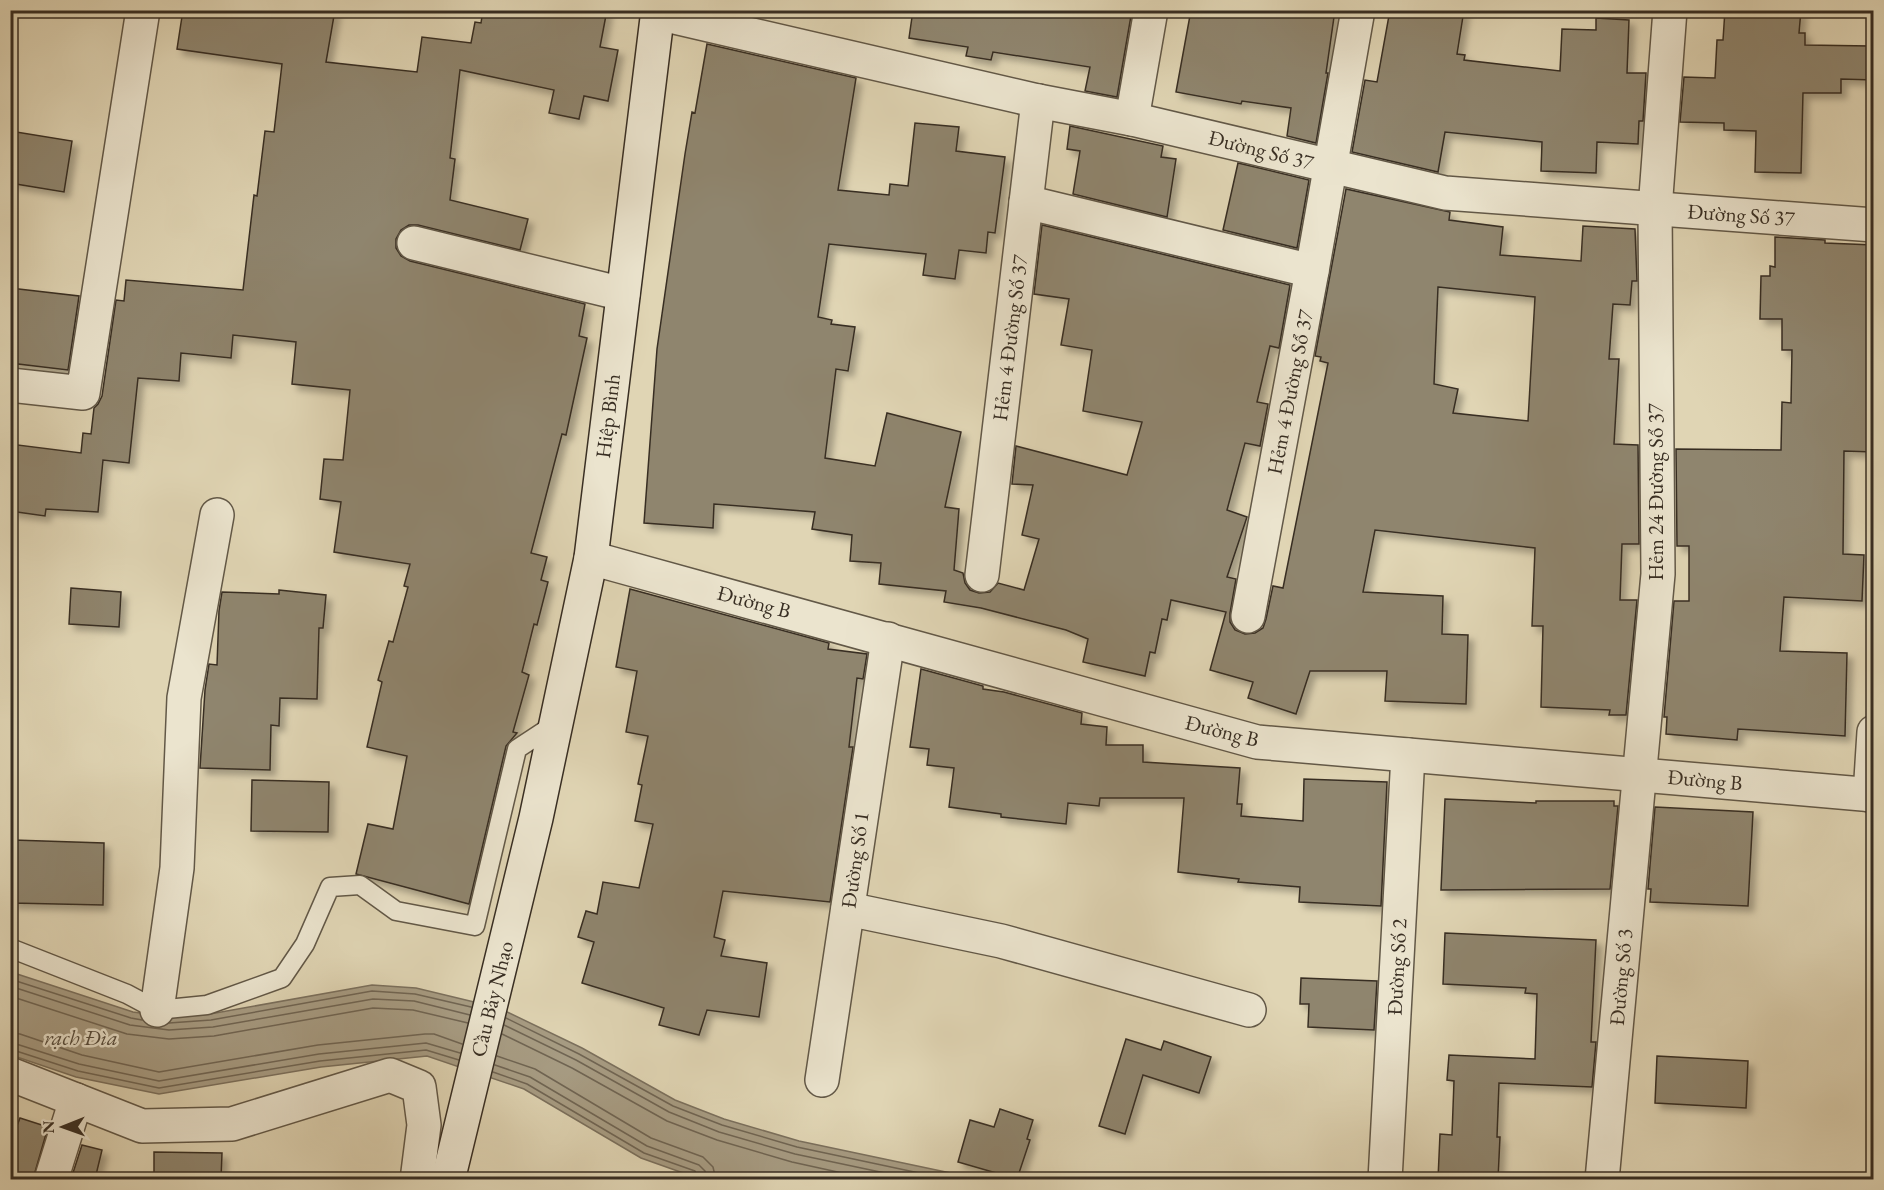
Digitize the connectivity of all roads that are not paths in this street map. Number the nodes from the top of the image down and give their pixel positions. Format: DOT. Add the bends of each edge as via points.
graph roads {
  1 [pos="143,10"];
  2 [pos="1151,10"];
  3 [pos="1358,10"];
  4 [pos="1670,10"];
  5 [pos="658,12"];
  6 [pos="1038,101"];
  7 [pos="1132,119"];
  8 [pos="1329,167"];
  9 [pos="1026,202"];
  10 [pos="1655,209"];
  11 [pos="1874,225"];
  12 [pos="414,243"];
  13 [pos="1312,271"];
  14 [pos="623,294"];
  15 [pos="10,385"];
  16 [pos="217,515"];
  17 [pos="591,558"];
  18 [pos="982,575"];
  19 [pos="1248,616"];
  20 [pos="888,639"];
  21 [pos="555,724"];
  22 [pos="1874,732"];
  23 [pos="1408,755"];
  24 [pos="1640,775"];
  25 [pos="1872,795"];
  26 [pos="536,818"];
  27 [pos="848,909"];
  28 [pos="10,948"];
  29 [pos="158,1010"];
  30 [pos="1249,1010"];
  31 [pos="10,1074"];
  32 [pos="822,1080"];
  33 [pos="76,1100"];
  34 [pos="51,1179"];
  35 [pos="417,1179"];
  36 [pos="448,1179"];
  37 [pos="1385,1179"];
  38 [pos="1602,1179"];
  1 -- 15 [label="street" via="83,393"];
  2 -- 7 [label="street"];
  3 -- 8 [label="street, Hẻm 4 Đường Sổ 37"];
  4 -- 10 [label="street, Hẻm 24 Đường Sổ 37"];
  5 -- 6 [label="street, Đường Số 37"];
  5 -- 14 [label="street, Hiệp Bình"];
  6 -- 7 [label="street, Đường Số 37"];
  6 -- 9 [label="street, Hẻm 4 Đường Số 37"];
  7 -- 8 [label="street, Đường Số 37"];
  8 -- 10 [label="street, Đường Số 37" via="1444,193"];
  8 -- 13 [label="street, Hẻm 4 Đường Sổ 37"];
  9 -- 13 [label="street"];
  9 -- 18 [label="street, Hẻm 4 Đường Số 37"];
  10 -- 11 [label="street, Đường Số 37"];
  10 -- 24 [label="street, Hẻm 24 Đường Sổ 37" via="1658,574"];
  12 -- 14 [label="street"];
  13 -- 19 [label="street, Hẻm 4 Đường Sổ 37"];
  14 -- 17 [label="street, Hiệp Bình"];
  16 -- 29 [label="street" via="184,698 177,867"];
  17 -- 20 [label="street, Đường B"];
  17 -- 21 [label="street, Hiệp Bình"];
  20 -- 23 [label="street, Đường B" via="1257,742"];
  20 -- 27 [label="street, Đường Số 1"];
  21 -- 26 [label="street, Hiệp Bình"];
  21 -- 29 [label="lane" via="517,749 475,926 396,911 360,885 330,887 305,944 282,978 207,1005"];
  22 -- 25 [label="street"];
  23 -- 24 [label="street, Đường B"];
  23 -- 37 [label="street, Đường Số 2"];
  24 -- 25 [label="street, Đường B"];
  24 -- 38 [label="street, Đường Số 3"];
  26 -- 36 [label="street, Cầu Bảy Nhạo"];
  27 -- 30 [label="street" via="1001,941"];
  27 -- 32 [label="street, Đường Số 1"];
  28 -- 29 [label="lane"];
  31 -- 33 [label="street"];
  33 -- 34 [label="street"];
  33 -- 35 [label="street" via="142,1126 232,1124 390,1075 419,1087 424,1125"];
}
